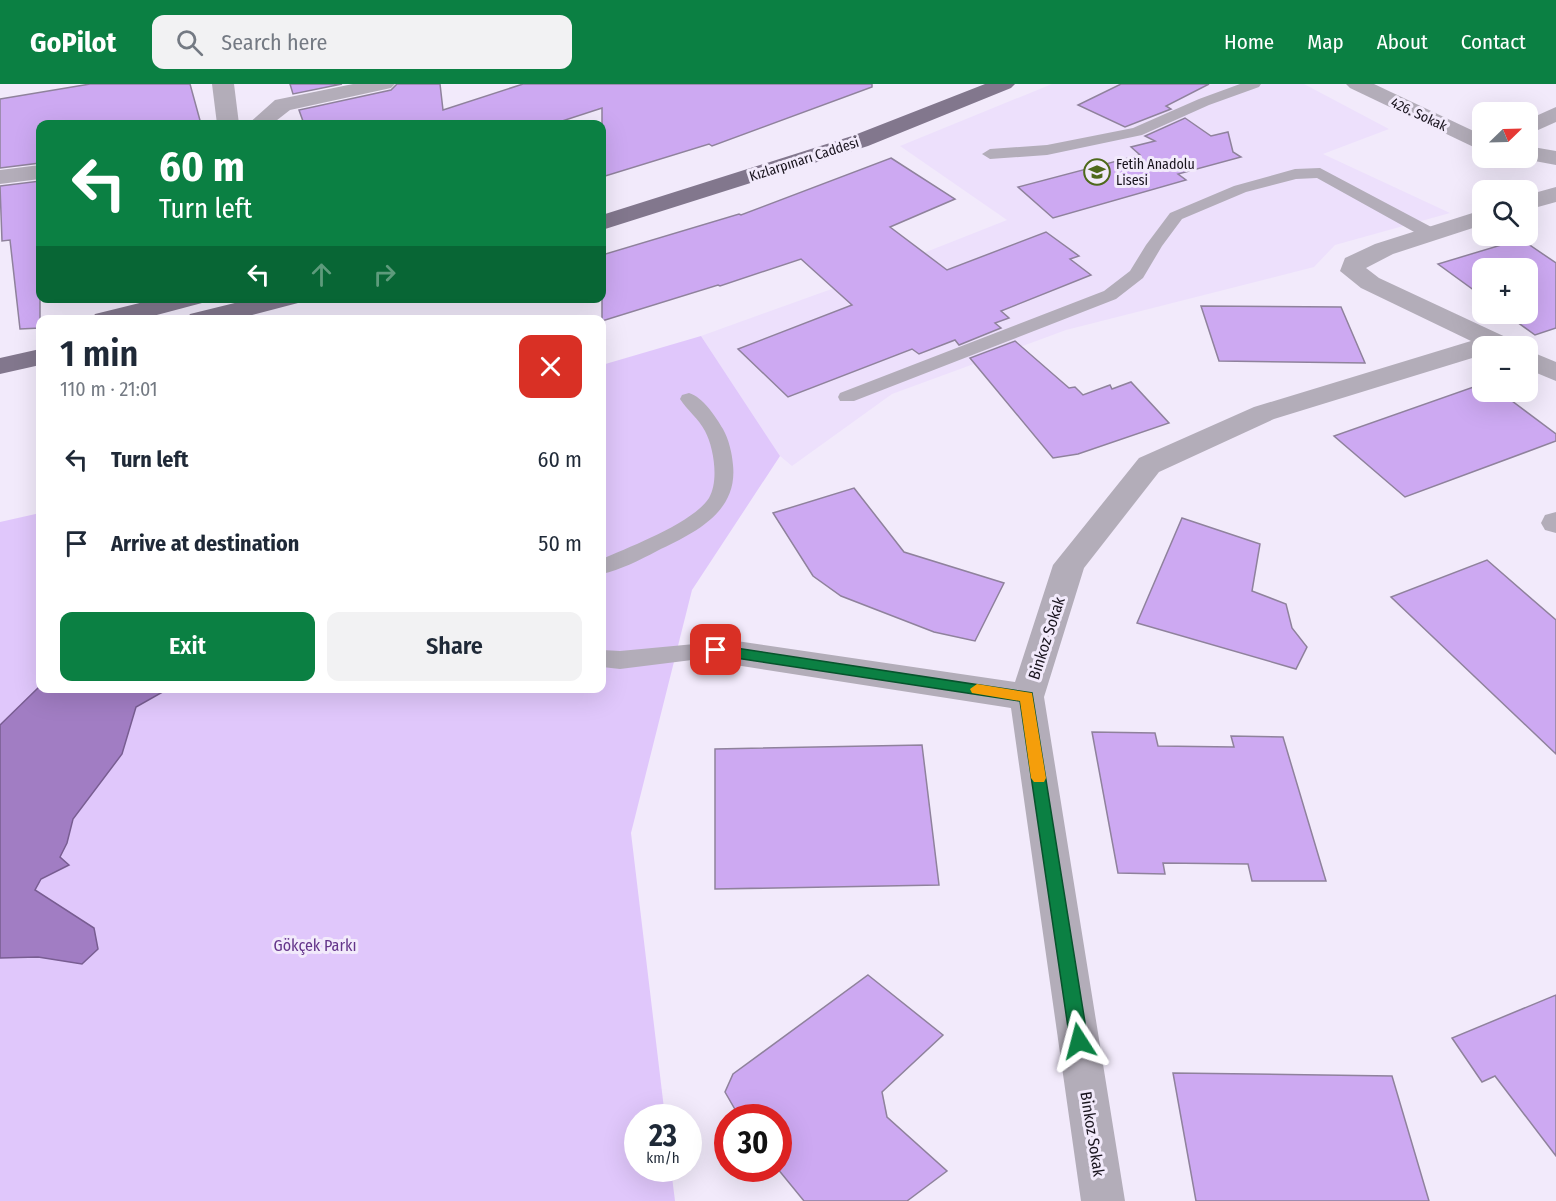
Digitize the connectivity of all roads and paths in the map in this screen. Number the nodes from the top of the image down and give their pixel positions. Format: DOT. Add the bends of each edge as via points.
graph roads {
  1 [pos="223,84"];
  2 [pos="384,84"];
  3 [pos="1004,84"];
  4 [pos="1254,84"];
  5 [pos="1357,84"];
  6 [pos="1556,114"];
  7 [pos="228,120"];
  8 [pos="264,120"];
  9 [pos="1538,123"];
  10 [pos="1472,139"];
  11 [pos="990,154"];
  12 [pos="1538,155"];
  13 [pos="1556,158"];
  14 [pos="36,172"];
  15 [pos="0,177"];
  16 [pos="1556,194"];
  17 [pos="1538,200"];
  18 [pos="1472,220"];
  19 [pos="606,222"];
  20 [pos="1431,234"];
  21 [pos="174,303"];
  22 [pos="269,303"];
  23 [pos="124,315"];
  24 [pos="219,315"];
  25 [pos="36,335"];
  26 [pos="1482,336"];
  27 [pos="0,344"];
  28 [pos="1472,352"];
  29 [pos="36,358"];
  30 [pos="1538,364"];
  31 [pos="0,366"];
  32 [pos="1556,373"];
  33 [pos="847,397"];
  34 [pos="689,399"];
  35 [pos="606,565"];
  36 [pos="716,650"];
  37 [pos="606,659"];
  38 [pos="1027,697"];
  39 [pos="1103,1201"];
  1 -- 7 [label="street"];
  2 -- 8 [label="street" via="283,105"];
  3 -- 19 [label="main road, Kızlarpınarı Caddesi" via="860,141"];
  4 -- 11 [label="lane" via="1137,132 1047,150"];
  5 -- 10 [label="street, 426. Sokak"];
  6 -- 9 [label="street"];
  12 -- 13 [label="street"];
  14 -- 15 [label="street"];
  16 -- 17 [label="street"];
  18 -- 20 [label="street"];
  20 -- 26 [label="street" via="1354,263 1353,271 1370,283"];
  20 -- 33 [label="lane" via="1320,173 1295,174 1240,189 1176,216 1137,274 1110,295"];
  21 -- 23 [label="main road"];
  22 -- 24 [label="main road"];
  25 -- 27 [label="main road"];
  28 -- 38 [label="street, Binkoz Sokak" via="1264,413 1149,465 1069,565"];
  29 -- 31 [label="main road"];
  30 -- 32 [label="street"];
  34 -- 35 [label="lane" via="716,434 724,478 719,500 691,524"];
  36 -- 37 [label="lane"];
  36 -- 38 [label="street"];
  38 -- 39 [label="street, Binkoz Sokak"];
}
